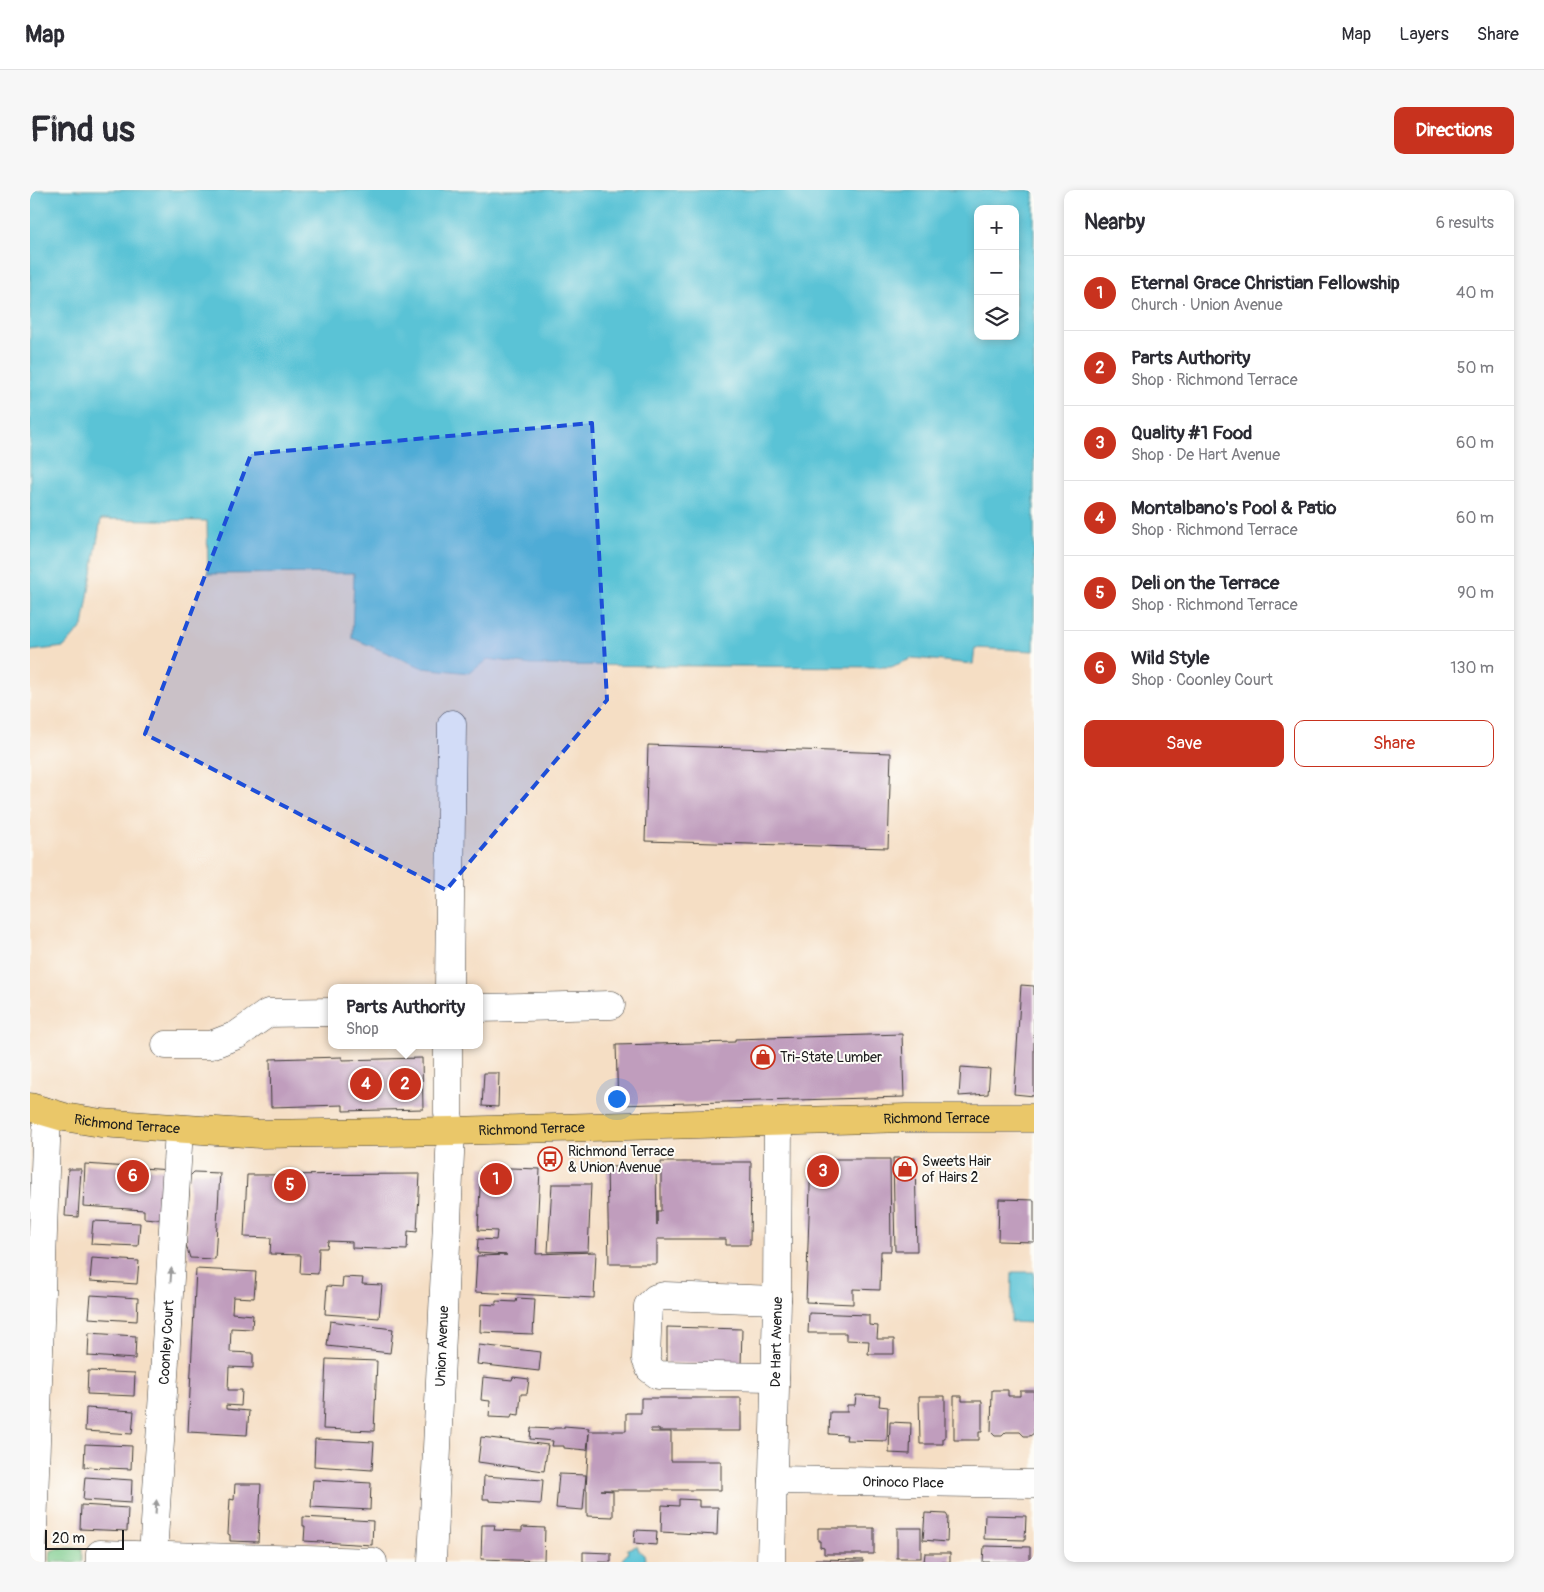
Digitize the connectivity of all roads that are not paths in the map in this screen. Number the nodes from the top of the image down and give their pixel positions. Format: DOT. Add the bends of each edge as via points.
graph roads {
  1 [pos="452,724"];
  2 [pos="449,984"];
  3 [pos="611,1005"];
  4 [pos="483,1008"];
  5 [pos="328,1012"];
  6 [pos="166,1044"];
  7 [pos="448,1049"];
  8 [pos="38,1109"];
  9 [pos="1034,1118"];
  10 [pos="778,1122"];
  11 [pos="179,1130"];
  12 [pos="451,1131"];
  13 [pos="777,1300"];
  14 [pos="775,1377"];
  15 [pos="773,1480"];
  16 [pos="1034,1484"];
  17 [pos="153,1556"];
  18 [pos="100,1558"];
  19 [pos="32,1562"];
  20 [pos="373,1562"];
  21 [pos="432,1562"];
  22 [pos="770,1562"];
  1 -- 2 [label="street"];
  3 -- 4 [label="street"];
  5 -- 6 [label="street" via="268,1013 237,1035 211,1044"];
  7 -- 12 [label="street, Union Avenue"];
  8 -- 11 [label="main road, Richmond Terrace" via="102,1124"];
  8 -- 19 [label="street"];
  9 -- 10 [label="main road, Richmond Terrace"];
  10 -- 12 [label="main road, Richmond Terrace"];
  10 -- 13 [label="street, De Hart Avenue"];
  11 -- 12 [label="main road, Richmond Terrace" via="260,1134"];
  17 -- 11 [label="street, Coonley Court, one-way"];
  12 -- 21 [label="street, Union Avenue"];
  13 -- 14 [label="street, De Hart Avenue"];
  13 -- 14 [label="street" via="656,1298 648,1306 646,1359 650,1370 658,1375"];
  14 -- 15 [label="street, De Hart Avenue"];
  15 -- 16 [label="street, Orinoco Place"];
  15 -- 22 [label="street, De Hart Avenue"];
  17 -- 18 [label="street"];
  17 -- 20 [label="street"];
}
